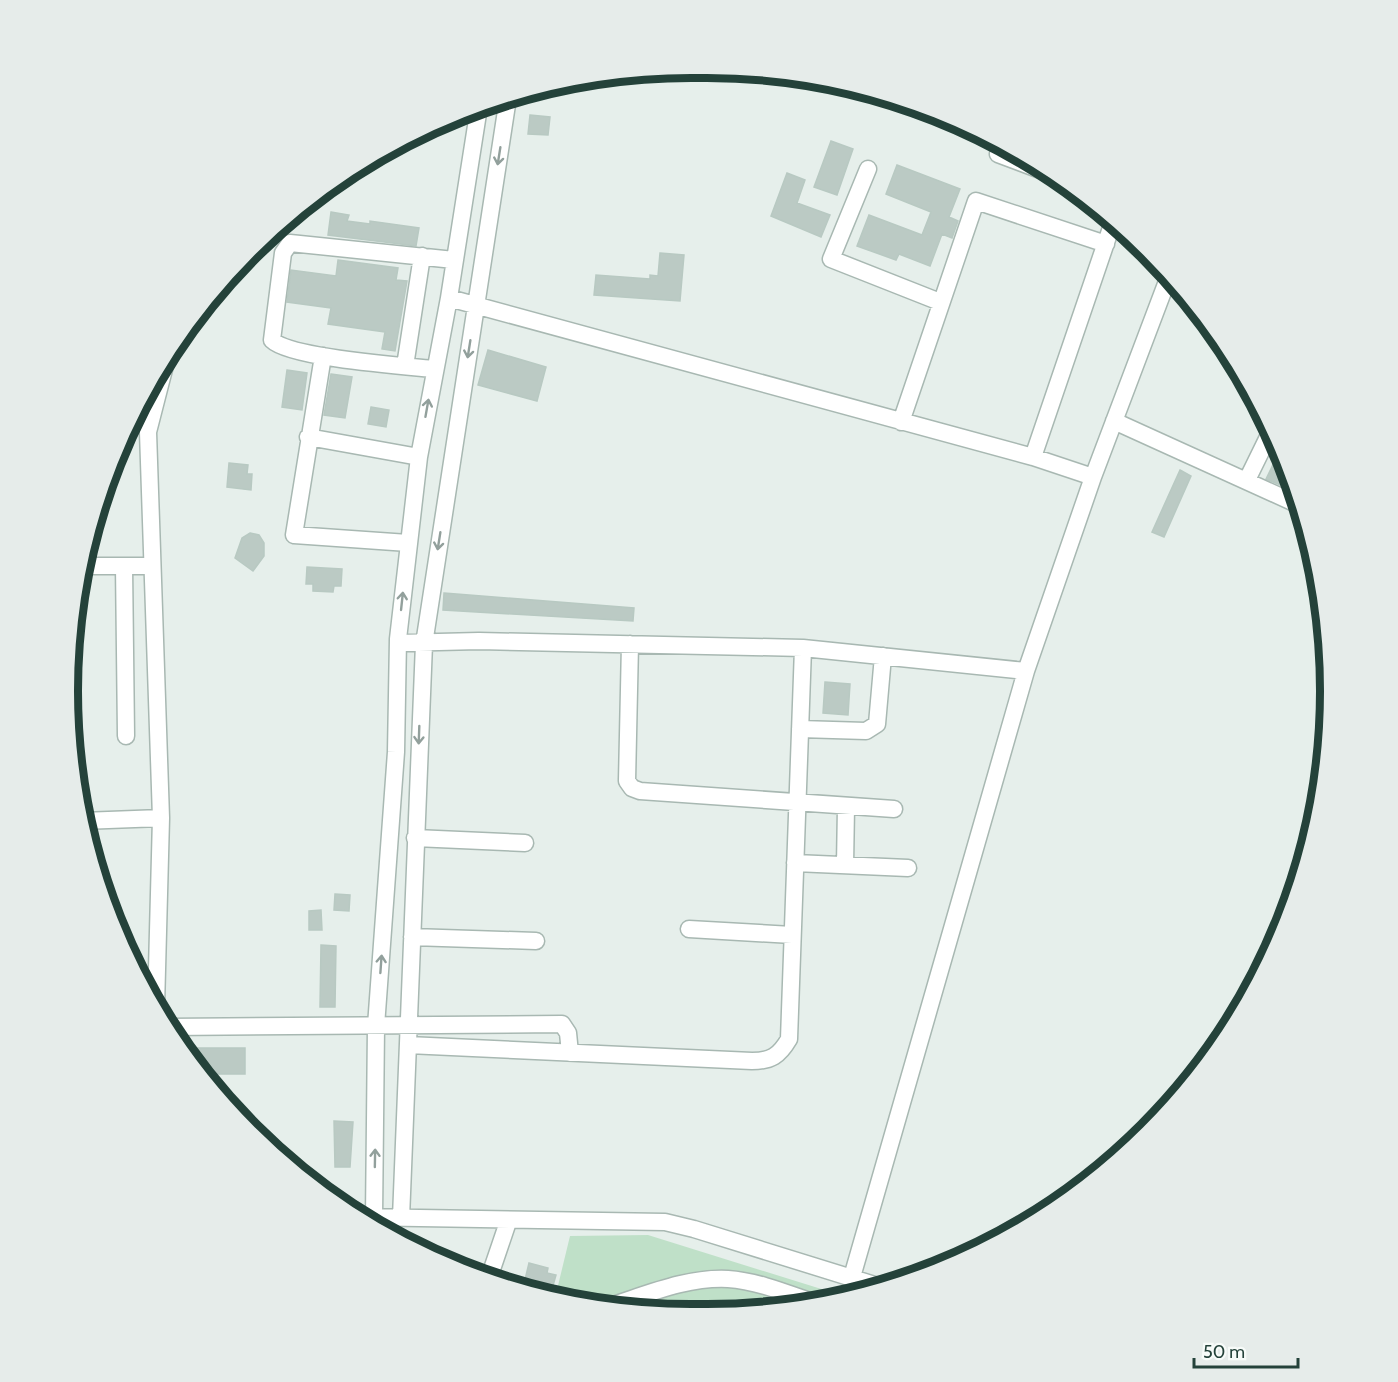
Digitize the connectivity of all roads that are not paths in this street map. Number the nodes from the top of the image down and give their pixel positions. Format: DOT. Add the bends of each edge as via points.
graph roads {
  1 [pos="507,107"];
  2 [pos="477,117"];
  3 [pos="999,152"];
  4 [pos="1014,160"];
  5 [pos="868,169"];
  6 [pos="1111,230"];
  7 [pos="1106,244"];
  8 [pos="422,256"];
  9 [pos="454,260"];
  10 [pos="1166,285"];
  11 [pos="449,298"];
  12 [pos="940,302"];
  13 [pos="476,305"];
  14 [pos="323,356"];
  15 [pos="405,366"];
  16 [pos="434,369"];
  17 [pos="161,383"];
  18 [pos="1114,421"];
  19 [pos="901,423"];
  20 [pos="308,437"];
  21 [pos="1267,442"];
  22 [pos="418,457"];
  23 [pos="1033,457"];
  24 [pos="1093,477"];
  25 [pos="1247,480"];
  26 [pos="1289,500"];
  27 [pos="408,543"];
  28 [pos="91,566"];
  29 [pos="124,566"];
  30 [pos="152,566"];
  31 [pos="398,643"];
  32 [pos="424,644"];
  33 [pos="630,644"];
  34 [pos="803,648"];
  35 [pos="883,656"];
  36 [pos="1026,671"];
  37 [pos="800,729"];
  38 [pos="126,736"];
  39 [pos="797,804"];
  40 [pos="846,807"];
  41 [pos="894,809"];
  42 [pos="161,818"];
  43 [pos="92,821"];
  44 [pos="415,838"];
  45 [pos="525,843"];
  46 [pos="795,863"];
  47 [pos="845,865"];
  48 [pos="908,868"];
  49 [pos="689,929"];
  50 [pos="792,935"];
  51 [pos="411,937"];
  52 [pos="536,941"];
  53 [pos="156,991"];
  54 [pos="376,1026"];
  55 [pos="408,1026"];
  56 [pos="178,1027"];
  57 [pos="408,1045"];
  58 [pos="570,1053"];
  59 [pos="367,1212"];
  60 [pos="376,1217"];
  61 [pos="401,1218"];
  62 [pos="508,1222"];
  63 [pos="492,1270"];
  64 [pos="852,1278"];
  65 [pos="867,1283"];
  66 [pos="796,1297"];
  67 [pos="627,1301"];
  1 -- 13 [label="street, one-way"];
  2 -- 9 [label="street"];
  3 -- 4 [label="street"];
  5 -- 12 [label="street" via="831,259"];
  6 -- 7 [label="street"];
  7 -- 12 [label="street" via="976,201"];
  7 -- 23 [label="street"];
  8 -- 9 [label="street"];
  8 -- 14 [label="street" via="290,243 283,253 272,340 279,346"];
  8 -- 15 [label="street"];
  9 -- 11 [label="street"];
  10 -- 18 [label="street"];
  11 -- 13 [label="street"];
  11 -- 16 [label="street"];
  12 -- 19 [label="street"];
  13 -- 19 [label="street"];
  13 -- 32 [label="street, one-way"];
  14 -- 15 [label="street"];
  14 -- 20 [label="street"];
  15 -- 16 [label="street"];
  22 -- 16 [label="street, one-way"];
  17 -- 30 [label="street" via="148,432"];
  18 -- 24 [label="street"];
  18 -- 25 [label="street"];
  19 -- 23 [label="street"];
  20 -- 22 [label="street"];
  20 -- 27 [label="street" via="294,535"];
  21 -- 25 [label="street"];
  22 -- 27 [label="street"];
  23 -- 24 [label="street"];
  24 -- 36 [label="street"];
  25 -- 26 [label="street"];
  31 -- 27 [label="street, one-way"];
  28 -- 29 [label="street"];
  29 -- 30 [label="street"];
  29 -- 38 [label="street"];
  30 -- 42 [label="street"];
  31 -- 32 [label="street"];
  54 -- 31 [label="street, one-way" via="396,752"];
  32 -- 33 [label="street"];
  32 -- 44 [label="street, one-way"];
  33 -- 34 [label="street"];
  33 -- 39 [label="street" via="627,781 632,788 640,792"];
  34 -- 35 [label="street"];
  34 -- 37 [label="street"];
  35 -- 36 [label="street"];
  35 -- 37 [label="street" via="873,729"];
  36 -- 64 [label="street"];
  37 -- 39 [label="street"];
  39 -- 40 [label="street"];
  39 -- 46 [label="street"];
  40 -- 41 [label="street"];
  40 -- 47 [label="street"];
  42 -- 43 [label="street"];
  42 -- 53 [label="street"];
  44 -- 45 [label="street"];
  44 -- 51 [label="street"];
  46 -- 47 [label="street"];
  46 -- 50 [label="street"];
  47 -- 48 [label="street"];
  49 -- 50 [label="street"];
  50 -- 58 [label="street" via="789,1039 780,1054 752,1061"];
  51 -- 52 [label="street"];
  51 -- 55 [label="street"];
  54 -- 55 [label="street"];
  54 -- 56 [label="street"];
  59 -- 54 [label="street, one-way"];
  55 -- 57 [label="street"];
  55 -- 58 [label="street" via="562,1024 568,1033"];
  57 -- 58 [label="street"];
  57 -- 61 [label="street"];
  60 -- 61 [label="street"];
  61 -- 62 [label="street"];
  62 -- 63 [label="street"];
  62 -- 64 [label="street" via="665,1222"];
  64 -- 65 [label="street"];
  66 -- 67 [label="street" via="752,1284 712,1280 676,1285"];
}
